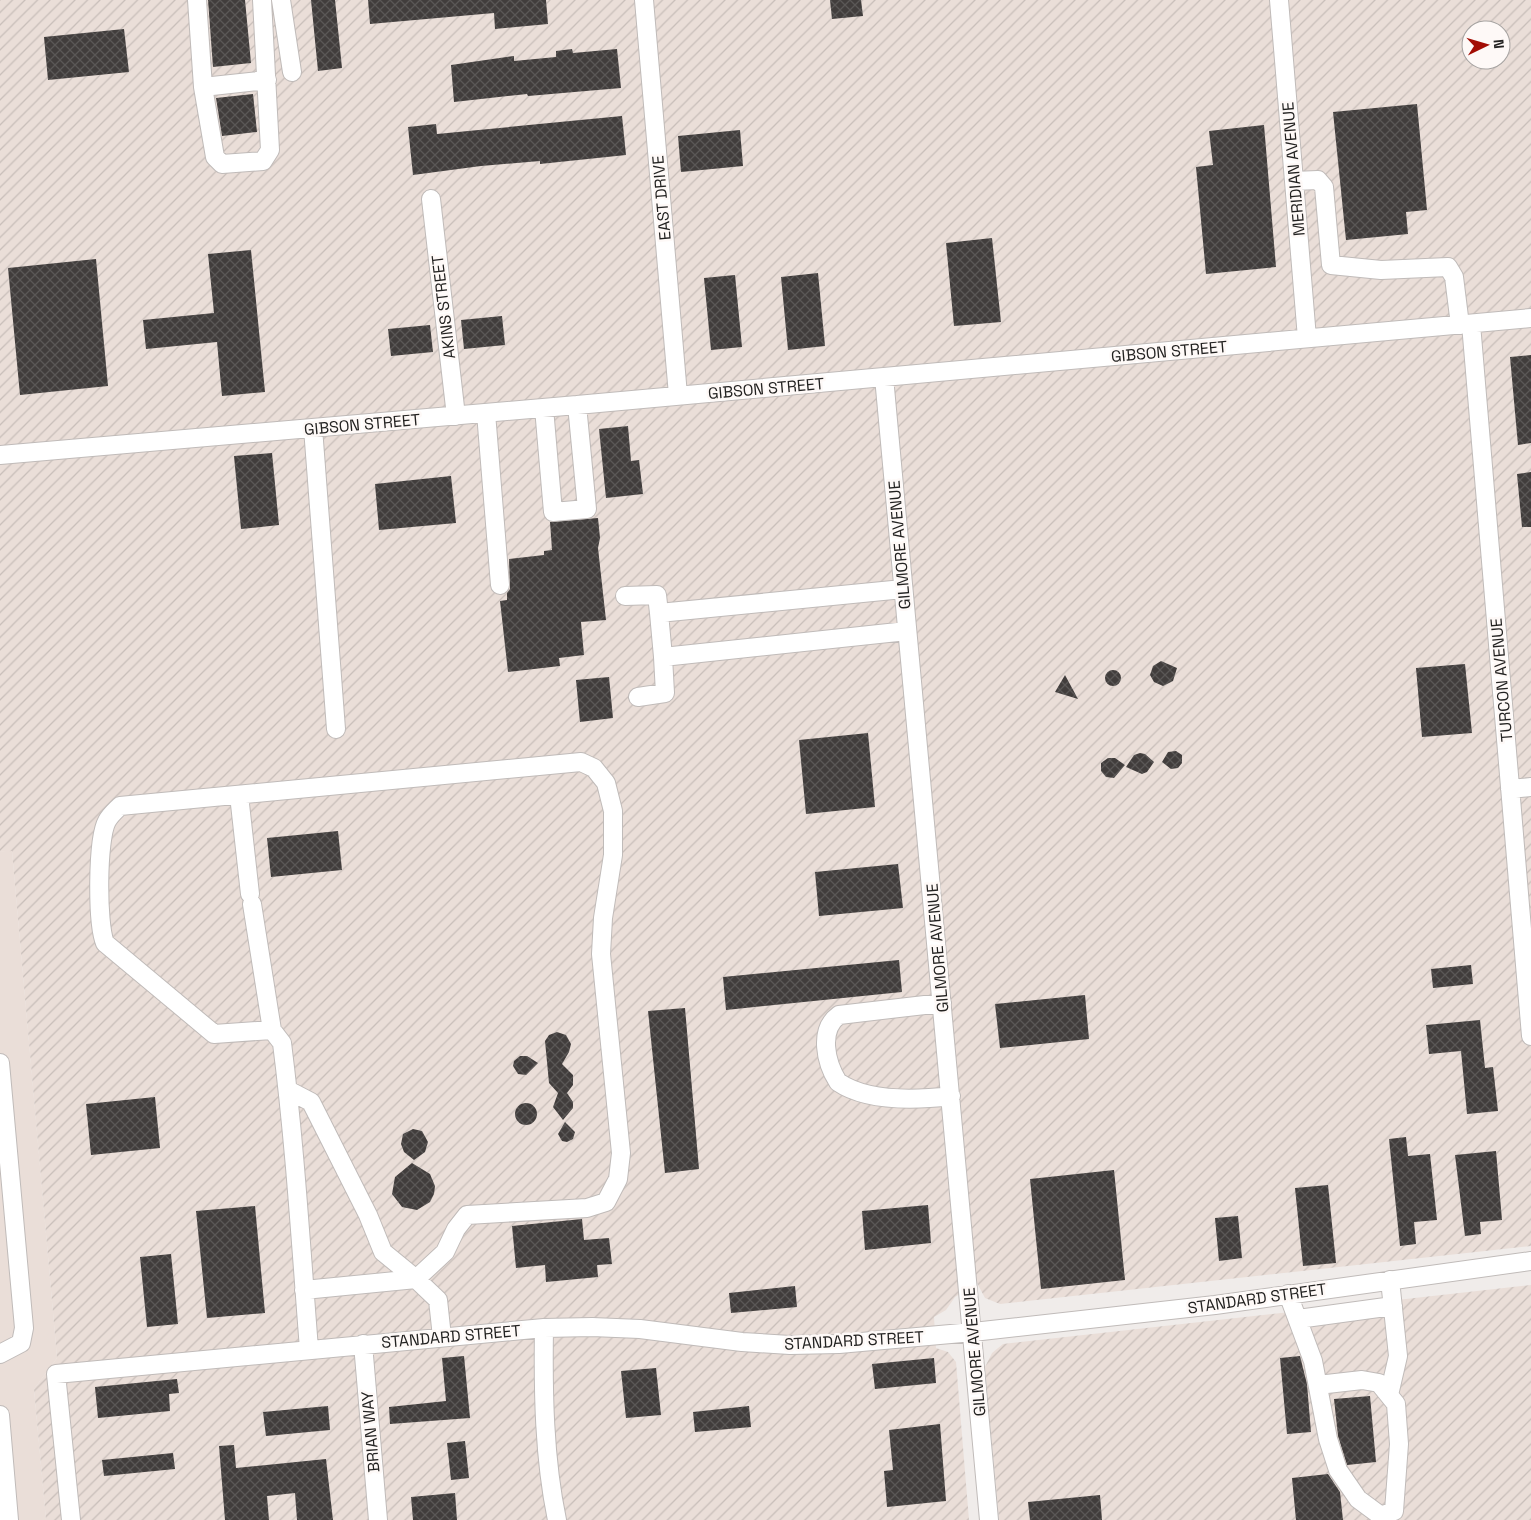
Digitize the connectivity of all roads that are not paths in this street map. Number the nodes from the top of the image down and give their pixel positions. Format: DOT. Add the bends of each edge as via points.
graph roads {
  1 [pos="197,0"];
  2 [pos="262,0"];
  3 [pos="281,0"];
  4 [pos="644,0"];
  5 [pos="1279,0"];
  6 [pos="292,72"];
  7 [pos="267,80"];
  8 [pos="203,87"];
  9 [pos="1294,181"];
  10 [pos="431,199"];
  11 [pos="1331,265"];
  12 [pos="1301,267"];
  13 [pos="1531,318"];
  14 [pos="1466,324"];
  15 [pos="1307,338"];
  16 [pos="884,377"];
  17 [pos="678,396"];
  18 [pos="577,405"];
  19 [pos="544,408"];
  20 [pos="486,413"];
  21 [pos="456,416"];
  22 [pos="313,428"];
  23 [pos="0,455"];
  24 [pos="500,585"];
  25 [pos="904,589"];
  26 [pos="625,596"];
  27 [pos="659,613"];
  28 [pos="907,631"];
  29 [pos="663,657"];
  30 [pos="638,697"];
  31 [pos="336,729"];
  32 [pos="1531,787"];
  33 [pos="1510,789"];
  34 [pos="239,794"];
  35 [pos="942,1004"];
  36 [pos="272,1030"];
  37 [pos="1531,1036"];
  38 [pos="0,1063"];
  39 [pos="288,1090"];
  40 [pos="951,1096"];
  41 [pos="7,1216"];
  42 [pos="1531,1261"];
  43 [pos="416,1279"];
  44 [pos="1390,1280"];
  45 [pos="1366,1283"];
  46 [pos="304,1290"];
  47 [pos="1288,1294"];
  48 [pos="1393,1306"];
  49 [pos="1369,1309"];
  50 [pos="1298,1319"];
  51 [pos="544,1328"];
  52 [pos="973,1332"];
  53 [pos="442,1337"];
  54 [pos="363,1344"];
  55 [pos="309,1349"];
  56 [pos="0,1354"];
  57 [pos="1318,1385"];
  58 [pos="1389,1395"];
  59 [pos="0,1415"];
  60 [pos="9,1520"];
  61 [pos="71,1520"];
  62 [pos="378,1520"];
  63 [pos="557,1520"];
  64 [pos="988,1520"];
  1 -- 8 [label="street"];
  2 -- 7 [label="street"];
  3 -- 6 [label="street"];
  4 -- 17 [label="street, EAST DRIVE"];
  5 -- 9 [label="street, MERIDIAN AVENUE"];
  7 -- 8 [label="street"];
  7 -- 8 [label="street" via="270,150 263,161 222,164 215,157"];
  9 -- 11 [label="street" via="1318,180 1324,187"];
  9 -- 12 [label="street, MERIDIAN AVENUE"];
  10 -- 21 [label="street, AKINS STREET"];
  11 -- 12 [label="street"];
  11 -- 14 [label="street, TURCON AVENUE" via="1381,270 1448,267 1454,277"];
  12 -- 15 [label="street, MERIDIAN AVENUE"];
  13 -- 14 [label="street, GIBSON STREET"];
  14 -- 15 [label="street, GIBSON STREET"];
  14 -- 33 [label="street, TURCON AVENUE"];
  15 -- 16 [label="street, GIBSON STREET"];
  16 -- 17 [label="street, GIBSON STREET"];
  16 -- 25 [label="street, GILMORE AVENUE"];
  17 -- 18 [label="street, GIBSON STREET"];
  18 -- 19 [label="street, GIBSON STREET"];
  18 -- 19 [label="street" via="587,509 553,512"];
  19 -- 20 [label="street, GIBSON STREET"];
  20 -- 21 [label="street, GIBSON STREET"];
  20 -- 24 [label="street"];
  21 -- 22 [label="street, GIBSON STREET"];
  22 -- 23 [label="street, GIBSON STREET"];
  22 -- 31 [label="street"];
  25 -- 27 [label="street"];
  25 -- 28 [label="street, GILMORE AVENUE"];
  26 -- 27 [label="street" via="657,595"];
  27 -- 29 [label="street"];
  28 -- 29 [label="street"];
  28 -- 35 [label="street, GILMORE AVENUE"];
  29 -- 30 [label="street" via="665,693"];
  32 -- 33 [label="street"];
  33 -- 37 [label="street, TURCON AVENUE"];
  34 -- 36 [label="street" via="251,899"];
  34 -- 36 [label="street" via="120,806 106,821 102,846 99,898 102,936 105,943 214,1034"];
  34 -- 43 [label="street" via="581,762 594,768 606,783 613,810 613,855 601,954 621,1153 618,1179 606,1202 587,1208 467,1215 445,1252"];
  35 -- 40 [label="street, GILMORE AVENUE"];
  35 -- 40 [label="street" via="839,1015 829,1028 827,1054 838,1082 854,1090 910,1100"];
  36 -- 39 [label="street" via="282,1043"];
  38 -- 41 [label="street"];
  39 -- 43 [label="street" via="310,1102 368,1215 383,1252"];
  39 -- 46 [label="street"];
  40 -- 52 [label="street, GILMORE AVENUE"];
  41 -- 56 [label="street" via="24,1328 21,1343"];
  42 -- 44 [label="street, STANDARD STREET"];
  43 -- 46 [label="street"];
  43 -- 53 [label="street" via="438,1300"];
  44 -- 45 [label="street, STANDARD STREET"];
  44 -- 48 [label="street"];
  45 -- 47 [label="street, STANDARD STREET"];
  45 -- 49 [label="street"];
  46 -- 55 [label="street"];
  47 -- 50 [label="street"];
  47 -- 52 [label="street, STANDARD STREET"];
  48 -- 49 [label="street"];
  48 -- 58 [label="street" via="1398,1356"];
  49 -- 50 [label="street"];
  50 -- 57 [label="street"];
  51 -- 52 [label="street, STANDARD STREET" via="640,1329 790,1345"];
  51 -- 53 [label="street, STANDARD STREET"];
  51 -- 63 [label="street" via="543,1376 551,1493"];
  52 -- 64 [label="street, GILMORE AVENUE"];
  53 -- 54 [label="street, STANDARD STREET"];
  54 -- 55 [label="street, STANDARD STREET"];
  54 -- 62 [label="street, BRIAN WAY"];
  55 -- 61 [label="street, STANDARD STREET" via="56,1374"];
  57 -- 58 [label="street" via="1362,1380 1379,1383"];
  57 -- 58 [label="street" via="1328,1439 1338,1470 1358,1499 1381,1516 1394,1511 1399,1444 1396,1404"];
  59 -- 60 [label="street"];
}
